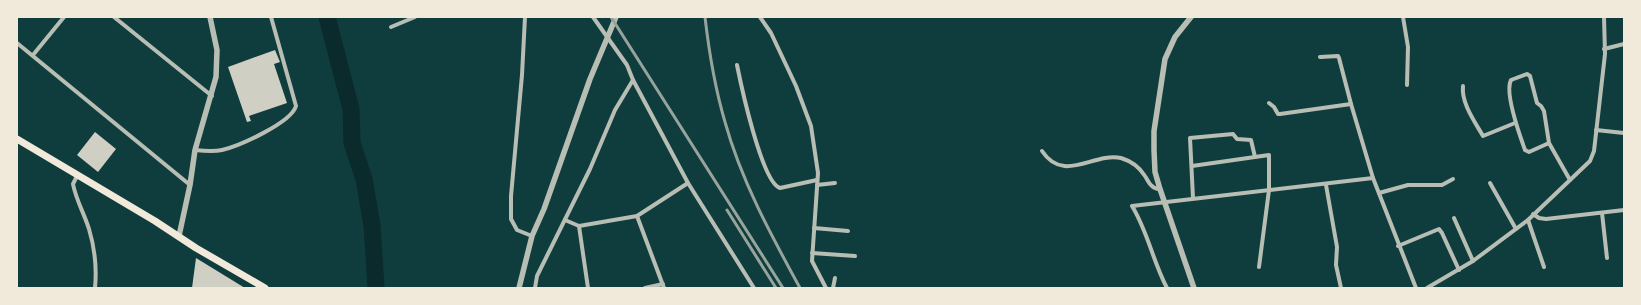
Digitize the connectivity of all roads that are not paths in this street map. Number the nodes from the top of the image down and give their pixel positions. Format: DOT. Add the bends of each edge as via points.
graph roads {
  1 [pos="64,17"];
  2 [pos="114,17"];
  3 [pos="210,17"];
  4 [pos="271,17"];
  5 [pos="415,17"];
  6 [pos="525,17"];
  7 [pos="593,17"];
  8 [pos="616,17"];
  9 [pos="760,17"];
  10 [pos="1191,17"];
  11 [pos="1403,17"];
  12 [pos="1604,17"];
  13 [pos="391,27"];
  14 [pos="17,43"];
  15 [pos="1624,44"];
  16 [pos="1604,49"];
  17 [pos="32,55"];
  18 [pos="1320,57"];
  19 [pos="737,65"];
  20 [pos="633,80"];
  21 [pos="1407,85"];
  22 [pos="1463,86"];
  23 [pos="212,96"];
  24 [pos="1269,103"];
  25 [pos="1351,104"];
  26 [pos="1515,123"];
  27 [pos="1596,130"];
  28 [pos="1624,133"];
  29 [pos="17,139"];
  30 [pos="1550,143"];
  31 [pos="195,150"];
  32 [pos="1042,151"];
  33 [pos="1254,157"];
  34 [pos="1192,166"];
  35 [pos="79,174"];
  36 [pos="1373,178"];
  37 [pos="1453,179"];
  38 [pos="1570,180"];
  39 [pos="1490,182"];
  40 [pos="688,183"];
  41 [pos="817,183"];
  42 [pos="835,183"];
  43 [pos="1326,184"];
  44 [pos="190,185"];
  45 [pos="1160,189"];
  46 [pos="1269,190"];
  47 [pos="1379,193"];
  48 [pos="1193,198"];
  49 [pos="1624,210"];
  50 [pos="1602,213"];
  51 [pos="1533,214"];
  52 [pos="637,216"];
  53 [pos="1454,218"];
  54 [pos="565,220"];
  55 [pos="1528,220"];
  56 [pos="579,226"];
  57 [pos="814,228"];
  58 [pos="1516,229"];
  59 [pos="848,231"];
  60 [pos="179,236"];
  61 [pos="532,236"];
  62 [pos="1398,246"];
  63 [pos="812,253"];
  64 [pos="855,256"];
  65 [pos="1607,258"];
  66 [pos="1474,261"];
  67 [pos="1259,267"];
  68 [pos="1544,267"];
  69 [pos="1459,270"];
  70 [pos="835,278"];
  71 [pos="664,286"];
  72 [pos="95,288"];
  73 [pos="265,288"];
  74 [pos="519,288"];
  75 [pos="535,288"];
  76 [pos="588,288"];
  77 [pos="645,288"];
  78 [pos="754,288"];
  79 [pos="826,288"];
  80 [pos="833,288"];
  81 [pos="1167,288"];
  82 [pos="1194,288"];
  83 [pos="1342,288"];
  84 [pos="1416,288"];
  85 [pos="1427,288"];
  1 -- 17 [label="street"];
  2 -- 23 [label="street"];
  3 -- 23 [label="street" via="217,50"];
  4 -- 31 [label="street" via="296,106 295,111 275,127 232,147 217,151"];
  5 -- 13 [label="street"];
  6 -- 61 [label="street" via="511,190 511,219 517,230"];
  7 -- 20 [label="street" via="627,65"];
  8 -- 61 [label="street" via="590,79"];
  9 -- 41 [label="street" via="777,46 808,114 816,153"];
  10 -- 45 [label="street" via="1175,37 1161,76 1154,131 1155,172"];
  11 -- 21 [label="street" via="1408,47"];
  12 -- 16 [label="street"];
  14 -- 17 [label="street"];
  15 -- 16 [label="street"];
  16 -- 27 [label="street"];
  17 -- 44 [label="street"];
  18 -- 25 [label="street" via="1338,56"];
  19 -- 41 [label="street" via="754,139 774,183 780,188"];
  20 -- 40 [label="street"];
  20 -- 54 [label="street" via="616,110"];
  22 -- 26 [label="street" via="1462,92 1470,113 1483,136"];
  23 -- 31 [label="street"];
  24 -- 25 [label="street" via="1278,114"];
  25 -- 36 [label="street"];
  26 -- 30 [label="street" via="1529,152"];
  26 -- 30 [label="street" via="1509,85 1511,80 1528,74 1537,103 1544,111"];
  27 -- 28 [label="street"];
  27 -- 38 [label="street" via="1594,151 1590,161"];
  29 -- 35 [label="main road"];
  30 -- 38 [label="street"];
  31 -- 44 [label="street"];
  32 -- 45 [label="street" via="1047,160 1056,165 1072,167 1107,158 1120,158 1133,164 1142,171 1152,186"];
  33 -- 34 [label="street"];
  33 -- 34 [label="street" via="1251,140 1237,139 1233,134 1190,138"];
  33 -- 46 [label="street" via="1269,156"];
  34 -- 48 [label="street"];
  35 -- 60 [label="main road"];
  35 -- 72 [label="street" via="73,184 89,228 97,266"];
  36 -- 43 [label="street"];
  36 -- 47 [label="street"];
  37 -- 47 [label="street" via="1442,185 1408,185"];
  38 -- 51 [label="street"];
  39 -- 58 [label="street"];
  40 -- 52 [label="street"];
  40 -- 78 [label="street"];
  41 -- 42 [label="street"];
  41 -- 57 [label="street"];
  43 -- 46 [label="street"];
  43 -- 83 [label="street" via="1337,247 1336,265"];
  44 -- 60 [label="street"];
  45 -- 82 [label="street"];
  46 -- 48 [label="street"];
  46 -- 67 [label="street"];
  47 -- 62 [label="street"];
  48 -- 81 [label="street" via="1132,206 1140,218"];
  49 -- 50 [label="street"];
  50 -- 51 [label="street" via="1546,219"];
  50 -- 65 [label="street"];
  51 -- 55 [label="street"];
  52 -- 56 [label="street"];
  52 -- 71 [label="street"];
  53 -- 66 [label="street"];
  54 -- 56 [label="street"];
  54 -- 75 [label="street" via="537,276"];
  55 -- 58 [label="street"];
  55 -- 68 [label="street"];
  56 -- 76 [label="street"];
  57 -- 59 [label="street"];
  57 -- 63 [label="street"];
  58 -- 66 [label="street"];
  60 -- 73 [label="main road"];
  61 -- 74 [label="street"];
  62 -- 69 [label="street" via="1439,229"];
  62 -- 84 [label="street"];
  63 -- 64 [label="street"];
  63 -- 79 [label="street" via="812,261"];
  66 -- 69 [label="street"];
  69 -- 85 [label="street"];
  70 -- 80 [label="street"];
  71 -- 77 [label="street"];
}
